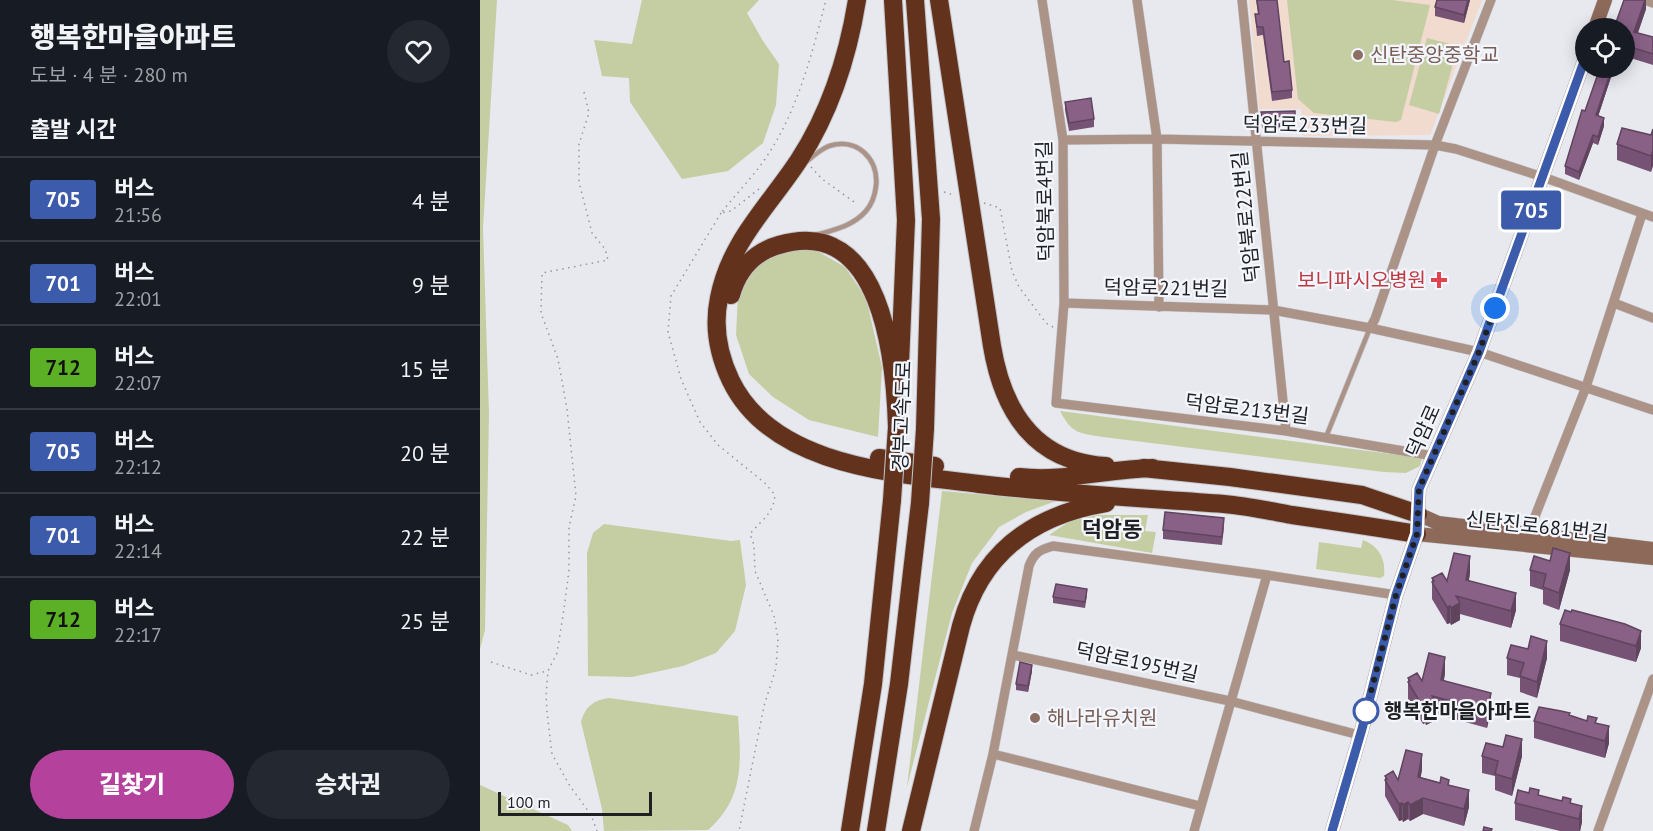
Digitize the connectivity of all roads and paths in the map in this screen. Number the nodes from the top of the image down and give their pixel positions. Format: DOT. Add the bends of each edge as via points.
graph roads {
  1 [pos="826,0"];
  2 [pos="857,0"];
  3 [pos="893,0"];
  4 [pos="915,0"];
  5 [pos="939,0"];
  6 [pos="1042,0"];
  7 [pos="1137,0"];
  8 [pos="1242,0"];
  9 [pos="1491,0"];
  10 [pos="1605,0"];
  11 [pos="1645,0"];
  12 [pos="1653,3"];
  13 [pos="1599,18"];
  14 [pos="1578,78"];
  15 [pos="584,92"];
  16 [pos="1157,139"];
  17 [pos="1063,140"];
  18 [pos="1256,143"];
  19 [pos="1435,146"];
  20 [pos="809,165"];
  21 [pos="1542,177"];
  22 [pos="785,180"];
  23 [pos="760,189"];
  24 [pos="935,189"];
  25 [pos="958,196"];
  26 [pos="984,203"];
  27 [pos="857,204"];
  28 [pos="722,213"];
  29 [pos="1642,213"];
  30 [pos="1653,217"];
  31 [pos="794,242"];
  32 [pos="1064,303"];
  33 [pos="1614,303"];
  34 [pos="1159,307"];
  35 [pos="1273,310"];
  36 [pos="1653,318"];
  37 [pos="1370,328"];
  38 [pos="1062,331"];
  39 [pos="1479,352"];
  40 [pos="1586,387"];
  41 [pos="1056,403"];
  42 [pos="1653,410"];
  43 [pos="897,427"];
  44 [pos="1286,431"];
  45 [pos="1326,437"];
  46 [pos="1433,456"];
  47 [pos="1153,468"];
  48 [pos="1140,498"];
  49 [pos="1418,514"];
  50 [pos="1417,534"];
  51 [pos="1528,534"];
  52 [pos="1653,549"];
  53 [pos="1653,558"];
  54 [pos="1267,575"];
  55 [pos="1396,595"];
  56 [pos="1012,655"];
  57 [pos="491,662"];
  58 [pos="548,671"];
  59 [pos="1653,679"];
  60 [pos="1230,700"];
  61 [pos="1648,707"];
  62 [pos="1359,735"];
  63 [pos="993,754"];
  64 [pos="1200,806"];
  65 [pos="597,831"];
  66 [pos="739,831"];
  67 [pos="850,831"];
  68 [pos="876,831"];
  69 [pos="911,831"];
  70 [pos="974,831"];
  71 [pos="1194,831"];
  72 [pos="1332,831"];
  73 [pos="1598,831"];
  1 -- 28 [label="path" via="815,45 788,117 765,160"];
  2 -- 22 [label="highway" via="830,98 810,141"];
  3 -- 43 [label="highway, 경부고속도로" via="906,220"];
  4 -- 68 [label="highway, 경부고속도로, bridge" via="931,219 925,429 899,684"];
  5 -- 47 [label="highway" via="992,346 1003,390 1031,434 1066,459 1097,466"];
  6 -- 17 [label="street, 덕암북로4번길"];
  7 -- 16 [label="street"];
  8 -- 18 [label="street, 덕암북로22번길"];
  9 -- 19 [label="street"];
  10 -- 13 [label="street"];
  11 -- 12 [label="street"];
  14 -- 21 [label="street, 덕암로"];
  15 -- 58 [label="path" via="589,113 579,144 579,182 592,232 608,260 542,273 541,313 558,359 576,496 569,527 569,570 557,653"];
  16 -- 17 [label="street, 덕암로233번길"];
  16 -- 18 [label="street, 덕암로233번길"];
  16 -- 34 [label="street"];
  17 -- 32 [label="street, 덕암북로4번길"];
  18 -- 19 [label="street, 덕암로233번길"];
  18 -- 35 [label="street, 덕암북로22번길"];
  19 -- 21 [label="street, 덕암로233번길"];
  19 -- 37 [label="street"];
  20 -- 27 [label="path"];
  21 -- 29 [label="street, 덕암로233번길"];
  21 -- 39 [label="street, 덕암로"];
  22 -- 31 [label="lane" via="819,152 839,144 862,150 876,172 868,210 838,229"];
  22 -- 48 [label="highway" via="739,244 723,281 717,309 720,354 741,399 757,417 807,448 879,471 1032,491"];
  23 -- 28 [label="path" via="731,211"];
  24 -- 25 [label="path"];
  26 -- 38 [label="path" via="1000,208 1012,272 1019,287 1046,323"];
  28 -- 66 [label="path" via="670,296 668,332 681,379 700,422 718,445 775,495 770,514 750,534 755,571 774,616 778,639 776,668 764,706"];
  29 -- 30 [label="street, 덕암로233번길"];
  29 -- 33 [label="street, 신탄진로681번길"];
  31 -- 43 [label="highway" via="832,247 849,258 870,283 888,337"];
  31 -- 47 [label="highway" via="764,250 748,263 733,287 728,316 730,347 743,381 788,426 828,445 866,456 1011,476 1050,479"];
  32 -- 34 [label="street, 덕암로221번길"];
  32 -- 38 [label="street, 덕암북로4번길"];
  33 -- 36 [label="street"];
  33 -- 40 [label="street, 신탄진로681번길"];
  34 -- 35 [label="street, 덕암로221번길"];
  35 -- 37 [label="street, 덕암로221번길"];
  35 -- 44 [label="street, 덕암북로22번길"];
  37 -- 39 [label="street, 덕암로221번길"];
  37 -- 45 [label="lane"];
  38 -- 41 [label="street, 덕암북로4번길"];
  39 -- 40 [label="street, 덕암로221번길"];
  39 -- 46 [label="street, 덕암로"];
  40 -- 42 [label="street, 덕암로221번길"];
  40 -- 51 [label="street, 신탄진로681번길"];
  41 -- 44 [label="street, 덕암로213번길"];
  43 -- 67 [label="highway, 경부고속도로, bridge" via="873,684"];
  44 -- 45 [label="street, 덕암로213번길"];
  45 -- 46 [label="street, 덕암로213번길"];
  46 -- 49 [label="street, 덕암로" via="1419,489"];
  47 -- 49 [label="highway" via="1362,495"];
  48 -- 50 [label="highway" via="1229,505"];
  48 -- 69 [label="highway" via="1077,509 1034,526 1012,542 980,579 961,626"];
  49 -- 50 [label="street, 덕암로"];
  49 -- 51 [label="street, 신탄진로681번길" via="1438,523"];
  50 -- 53 [label="street, 신탄진로681번길"];
  50 -- 55 [label="street, 덕암로"];
  51 -- 52 [label="street, 신탄진로681번길"];
  54 -- 55 [label="street"];
  54 -- 56 [label="street" via="1053,546 1040,550 1029,566"];
  54 -- 60 [label="street"];
  55 -- 62 [label="street, 덕암로"];
  56 -- 60 [label="street, 덕암로195번길"];
  56 -- 63 [label="street"];
  57 -- 58 [label="path" via="531,675"];
  58 -- 65 [label="path" via="546,694 552,754"];
  59 -- 61 [label="street"];
  60 -- 62 [label="street, 덕암로195번길"];
  60 -- 64 [label="street"];
  61 -- 73 [label="street"];
  62 -- 72 [label="street, 덕암로"];
  63 -- 64 [label="street"];
  63 -- 70 [label="street"];
  64 -- 71 [label="street"];
}
